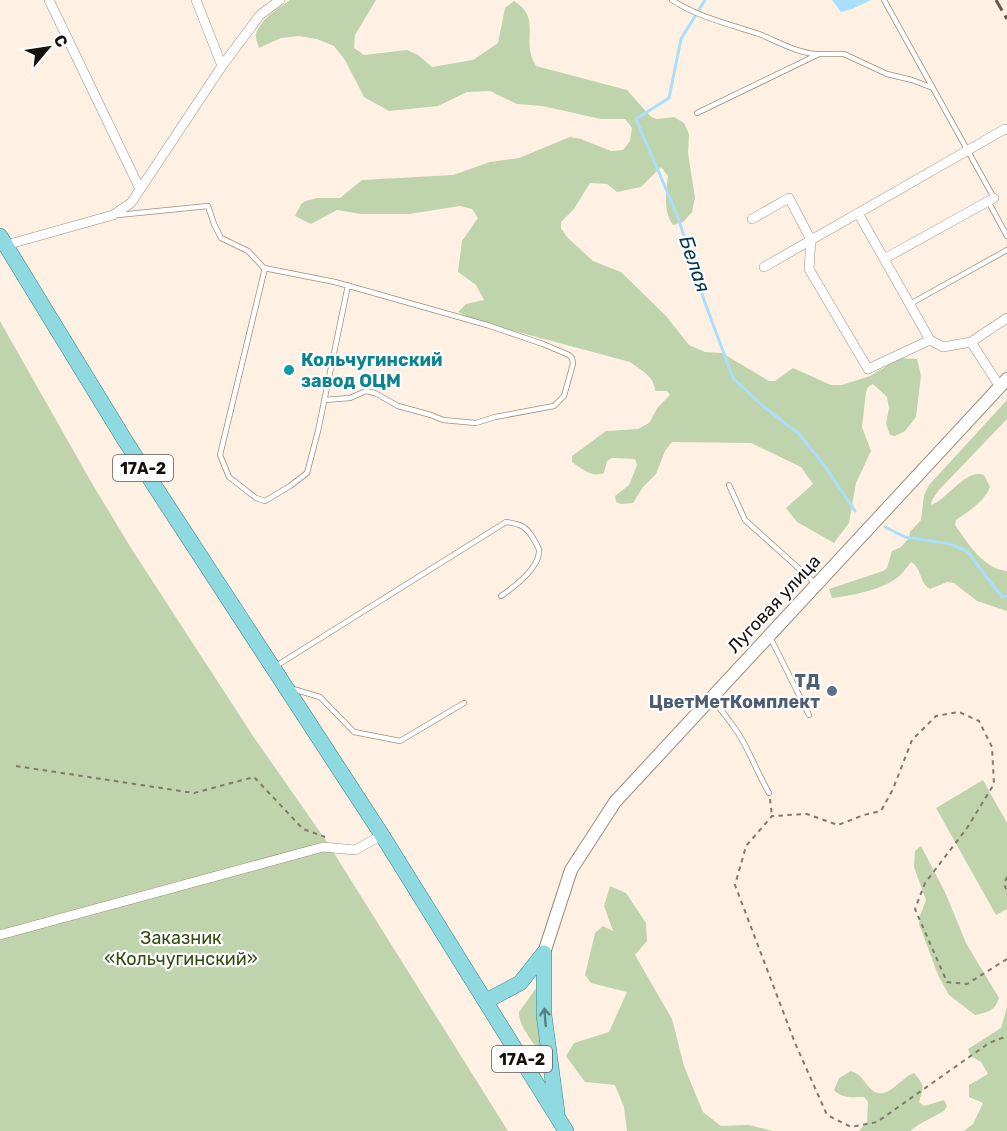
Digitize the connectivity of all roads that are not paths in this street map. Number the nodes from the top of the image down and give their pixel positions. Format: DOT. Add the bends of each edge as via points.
graph roads {
  1 [pos="49,0"];
  2 [pos="196,0"];
  3 [pos="280,0"];
  4 [pos="672,0"];
  5 [pos="884,0"];
  6 [pos="819,54"];
  7 [pos="222,66"];
  8 [pos="933,88"];
  9 [pos="697,113"];
  10 [pos="1007,130"];
  11 [pos="967,150"];
  12 [pos="140,189"];
  13 [pos="991,199"];
  14 [pos="858,213"];
  15 [pos="112,215"];
  16 [pos="752,219"];
  17 [pos="1007,236"];
  18 [pos="811,240"];
  19 [pos="3,241"];
  20 [pos="1007,250"];
  21 [pos="884,259"];
  22 [pos="764,267"];
  23 [pos="265,268"];
  24 [pos="348,285"];
  25 [pos="910,304"];
  26 [pos="1007,318"];
  27 [pos="930,340"];
  28 [pos="971,342"];
  29 [pos="1004,383"];
  30 [pos="324,400"];
  31 [pos="729,486"];
  32 [pos="816,585"];
  33 [pos="501,596"];
  34 [pos="769,636"];
  35 [pos="273,667"];
  36 [pos="286,687"];
  37 [pos="711,698"];
  38 [pos="464,703"];
  39 [pos="809,715"];
  40 [pos="769,793"];
  41 [pos="382,835"];
  42 [pos="0,935"];
  43 [pos="544,954"];
  44 [pos="486,1001"];
  45 [pos="558,1117"];
  46 [pos="567,1131"];
  1 -- 12 [label="street"];
  2 -- 7 [label="street"];
  3 -- 7 [label="street" via="260,15"];
  4 -- 6 [label="lane" via="723,23"];
  5 -- 8 [label="lane"];
  6 -- 8 [label="lane" via="844,54 887,74"];
  6 -- 9 [label="lane"];
  7 -- 12 [label="street"];
  8 -- 11 [label="lane"];
  10 -- 11 [label="street"];
  11 -- 13 [label="lane"];
  11 -- 14 [label="street"];
  12 -- 15 [label="street" via="131,203"];
  13 -- 17 [label="lane"];
  13 -- 21 [label="street"];
  14 -- 18 [label="street"];
  14 -- 21 [label="street"];
  15 -- 19 [label="street"];
  15 -- 23 [label="lane" via="208,206 221,238 248,251"];
  16 -- 18 [label="street" via="789,198"];
  18 -- 22 [label="street"];
  18 -- 27 [label="street" via="809,269 868,369"];
  19 -- 35 [label="main road, 17А-2" via="126,442"];
  20 -- 25 [label="lane"];
  21 -- 25 [label="street"];
  23 -- 24 [label="lane"];
  23 -- 30 [label="lane" via="220,455 229,477 265,501 308,473"];
  24 -- 30 [label="lane"];
  24 -- 30 [label="lane" via="543,344 569,355 573,364 564,396 554,406 476,423 443,420 366,391 350,398"];
  25 -- 27 [label="street"];
  26 -- 28 [label="street"];
  27 -- 28 [label="street" via="943,347"];
  28 -- 29 [label="street, Луговая улица"];
  29 -- 32 [label="street, Луговая улица"];
  31 -- 32 [label="lane" via="745,520"];
  32 -- 34 [label="street, Луговая улица"];
  33 -- 35 [label="lane" via="529,572 538,560 539,549 529,531 506,522"];
  34 -- 37 [label="street, Луговая улица"];
  34 -- 39 [label="lane"];
  35 -- 36 [label="main road, 17А-2"];
  36 -- 38 [label="lane" via="320,697 354,732 400,741"];
  36 -- 41 [label="main road, 17А-2"];
  37 -- 40 [label="lane" via="747,749"];
  37 -- 43 [label="street, Луговая улица" via="615,802 571,870"];
  41 -- 42 [label="street" via="355,850 323,847"];
  41 -- 44 [label="main road, 17А-2"];
  43 -- 44 [label="main road" via="520,983"];
  45 -- 43 [label="main road, one-way" via="544,1016"];
  44 -- 45 [label="main road, 17А-2"];
  45 -- 46 [label="main road, 17А-2"];
}
